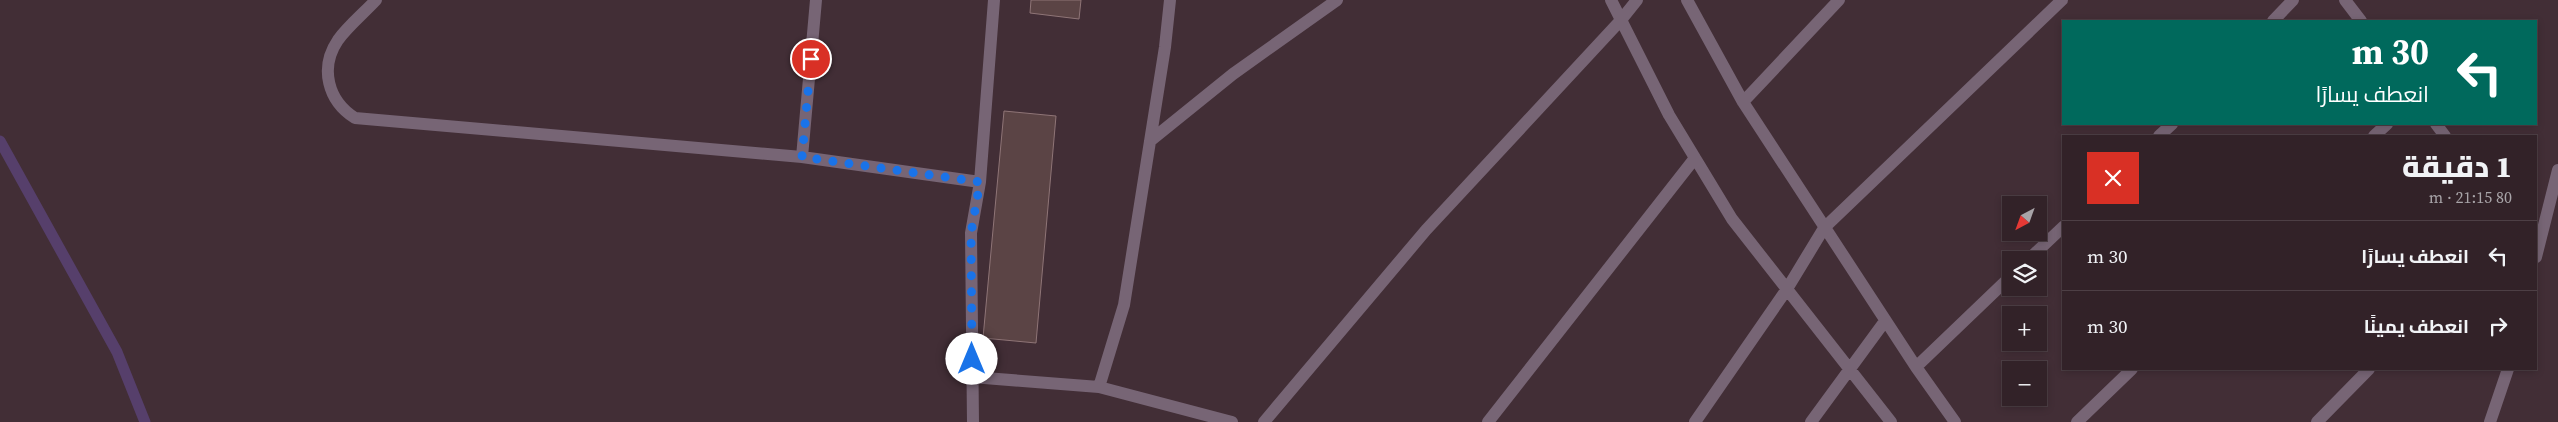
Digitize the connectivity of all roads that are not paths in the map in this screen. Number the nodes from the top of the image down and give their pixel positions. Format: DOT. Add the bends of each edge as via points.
graph roads {
  1 [pos="376,0"];
  2 [pos="816,0"];
  3 [pos="994,0"];
  4 [pos="1170,0"];
  5 [pos="1337,0"];
  6 [pos="1611,0"];
  7 [pos="1637,0"];
  8 [pos="1687,0"];
  9 [pos="1839,0"];
  10 [pos="2062,0"];
  11 [pos="2293,0"];
  12 [pos="2345,0"];
  13 [pos="1621,20"];
  14 [pos="2273,20"];
  15 [pos="2360,20"];
  16 [pos="1743,102"];
  17 [pos="2171,125"];
  18 [pos="2386,125"];
  19 [pos="2160,135"];
  20 [pos="2375,135"];
  21 [pos="1150,141"];
  22 [pos="802,157"];
  23 [pos="1695,158"];
  24 [pos="2558,170"];
  25 [pos="980,182"];
  26 [pos="1824,228"];
  27 [pos="2062,228"];
  28 [pos="2038,251"];
  29 [pos="2537,253"];
  30 [pos="2002,285"];
  31 [pos="1787,289"];
  32 [pos="1885,320"];
  33 [pos="1916,367"];
  34 [pos="1849,369"];
  35 [pos="2131,370"];
  36 [pos="2368,370"];
  37 [pos="2508,370"];
  38 [pos="972,377"];
  39 [pos="1099,387"];
  40 [pos="973,422"];
  41 [pos="1232,422"];
  42 [pos="1264,422"];
  43 [pos="1488,422"];
  44 [pos="1695,422"];
  45 [pos="1811,422"];
  46 [pos="1891,422"];
  47 [pos="1954,422"];
  48 [pos="2077,422"];
  49 [pos="2317,422"];
  50 [pos="2490,422"];
  1 -- 22 [label="street" via="338,41 327,76 332,95 342,110 355,118"];
  2 -- 22 [label="street"];
  3 -- 25 [label="street"];
  4 -- 21 [label="street"];
  5 -- 21 [label="street" via="1233,74"];
  6 -- 13 [label="street"];
  7 -- 13 [label="street"];
  8 -- 16 [label="street"];
  9 -- 16 [label="street"];
  10 -- 26 [label="street"];
  11 -- 14 [label="street"];
  12 -- 15 [label="street"];
  13 -- 23 [label="street" via="1669,116"];
  13 -- 42 [label="street" via="1426,230"];
  16 -- 26 [label="street"];
  17 -- 19 [label="street"];
  18 -- 20 [label="street"];
  21 -- 39 [label="street" via="1124,305"];
  22 -- 25 [label="street"];
  23 -- 31 [label="street" via="1732,219"];
  23 -- 43 [label="street"];
  24 -- 29 [label="street"];
  25 -- 38 [label="street" via="971,233"];
  26 -- 31 [label="street"];
  26 -- 32 [label="street"];
  27 -- 28 [label="street"];
  30 -- 33 [label="street"];
  31 -- 34 [label="street"];
  31 -- 44 [label="street"];
  32 -- 33 [label="street"];
  32 -- 34 [label="street"];
  33 -- 47 [label="street"];
  34 -- 45 [label="street"];
  34 -- 46 [label="street"];
  35 -- 48 [label="street"];
  36 -- 49 [label="street"];
  37 -- 50 [label="street"];
  38 -- 39 [label="street"];
  38 -- 40 [label="street"];
  39 -- 41 [label="street"];
}
